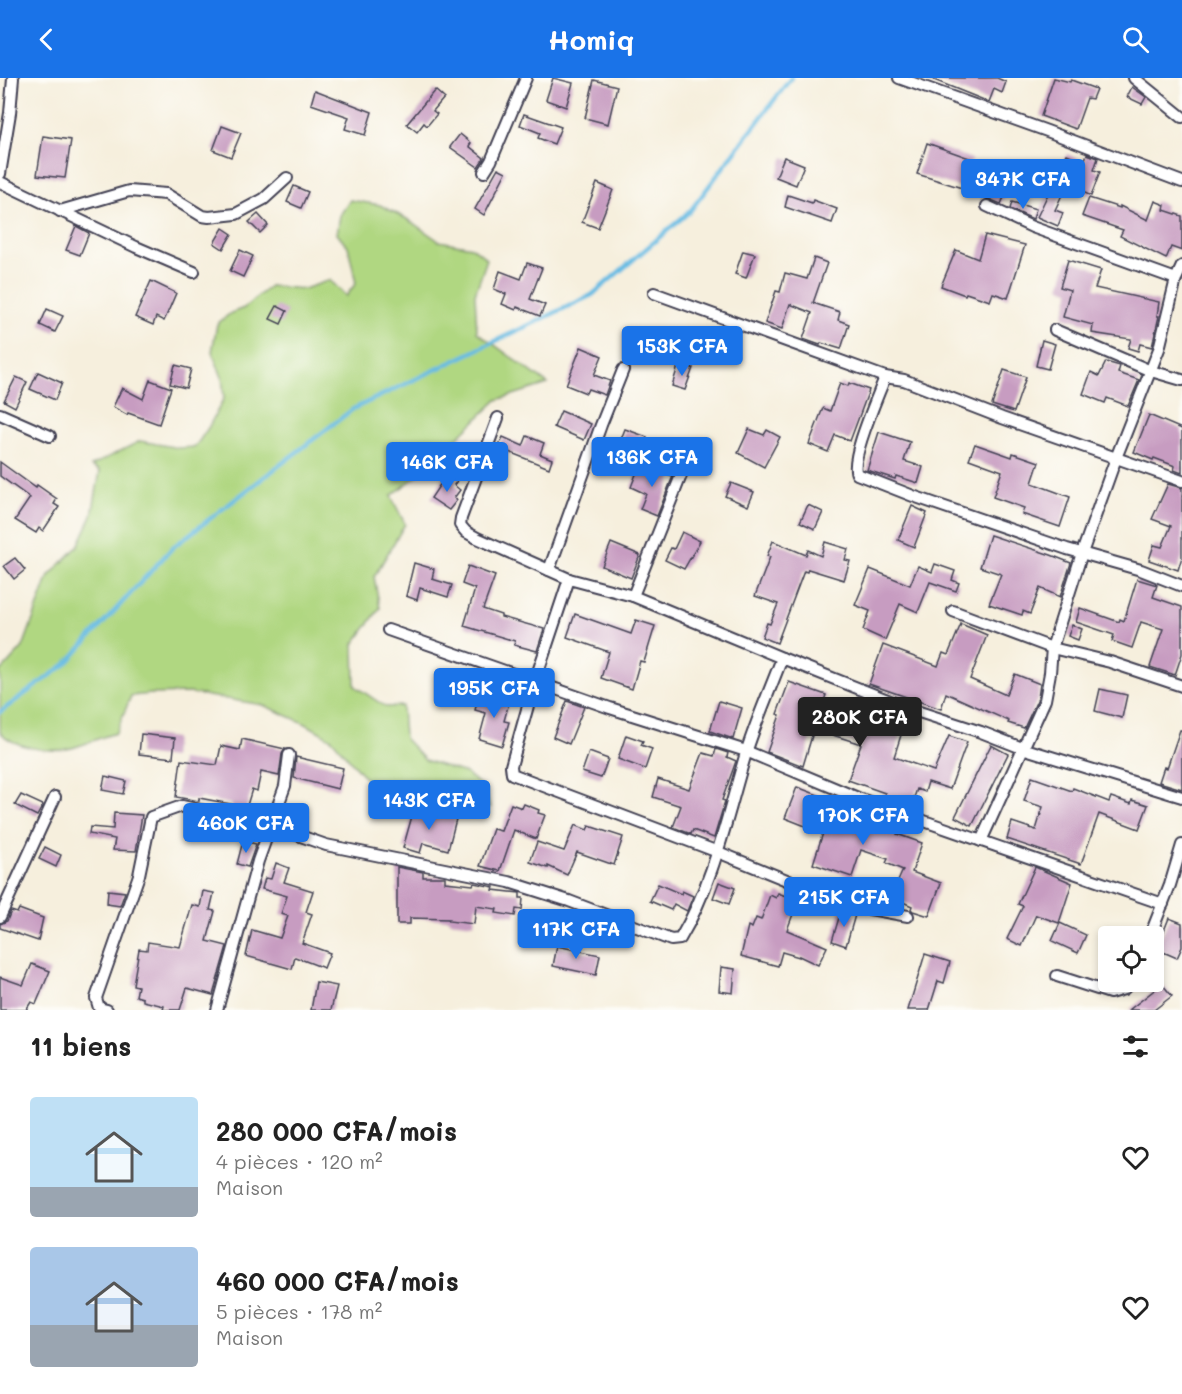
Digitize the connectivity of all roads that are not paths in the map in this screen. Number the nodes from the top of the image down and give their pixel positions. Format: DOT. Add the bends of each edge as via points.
graph roads {
  1 [pos="13,78"];
  2 [pos="526,78"];
  3 [pos="899,78"];
  4 [pos="1134,78"];
  5 [pos="1182,117"];
  6 [pos="484,172"];
  7 [pos="0,174"];
  8 [pos="287,178"];
  9 [pos="0,182"];
  10 [pos="1182,182"];
  11 [pos="987,206"];
  12 [pos="60,211"];
  13 [pos="1182,266"];
  14 [pos="194,272"];
  15 [pos="1176,279"];
  16 [pos="654,293"];
  17 [pos="1054,330"];
  18 [pos="623,370"];
  19 [pos="1151,371"];
  20 [pos="885,376"];
  21 [pos="1182,380"];
  22 [pos="0,414"];
  23 [pos="498,418"];
  24 [pos="50,436"];
  25 [pos="688,458"];
  26 [pos="1116,458"];
  27 [pos="1182,481"];
  28 [pos="1082,553"];
  29 [pos="549,570"];
  30 [pos="569,579"];
  31 [pos="1182,586"];
  32 [pos="633,596"];
  33 [pos="953,611"];
  34 [pos="388,630"];
  35 [pos="1052,648"];
  36 [pos="782,658"];
  37 [pos="535,681"];
  38 [pos="1182,686"];
  39 [pos="1022,748"];
  40 [pos="747,751"];
  41 [pos="289,755"];
  42 [pos="55,797"];
  43 [pos="1182,797"];
  44 [pos="269,825"];
  45 [pos="981,841"];
  46 [pos="1182,845"];
  47 [pos="718,852"];
  48 [pos="1163,904"];
  49 [pos="908,916"];
  50 [pos="0,917"];
  51 [pos="1154,926"];
  52 [pos="1057,976"];
  53 [pos="1098,989"];
  54 [pos="107,1010"];
  55 [pos="217,1010"];
  1 -- 7 [label="street"];
  2 -- 6 [label="street"];
  3 -- 10 [label="street"];
  4 -- 5 [label="street"];
  8 -- 12 [label="street" via="264,199 236,214 209,218 166,194 129,191"];
  9 -- 12 [label="street"];
  11 -- 15 [label="street" via="1032,227"];
  12 -- 14 [label="street"];
  13 -- 15 [label="street"];
  15 -- 19 [label="street"];
  16 -- 20 [label="street"];
  17 -- 19 [label="street"];
  18 -- 29 [label="street"];
  19 -- 21 [label="street"];
  19 -- 26 [label="street"];
  20 -- 26 [label="street"];
  20 -- 28 [label="street" via="859,446 854,466 857,474"];
  22 -- 24 [label="street"];
  23 -- 29 [label="street" via="460,525 477,538"];
  25 -- 32 [label="street"];
  26 -- 27 [label="street"];
  26 -- 28 [label="street"];
  28 -- 31 [label="street"];
  28 -- 35 [label="street"];
  29 -- 30 [label="street"];
  30 -- 32 [label="street"];
  30 -- 37 [label="street"];
  32 -- 36 [label="street"];
  33 -- 35 [label="street"];
  34 -- 37 [label="street"];
  35 -- 38 [label="street"];
  35 -- 39 [label="street" via="1045,700"];
  36 -- 39 [label="street"];
  36 -- 40 [label="street"];
  37 -- 40 [label="street"];
  37 -- 47 [label="street" via="512,774"];
  39 -- 43 [label="street"];
  39 -- 45 [label="street"];
  40 -- 45 [label="street" via="858,798"];
  40 -- 47 [label="street"];
  41 -- 44 [label="street" via="285,786"];
  42 -- 50 [label="street"];
  44 -- 47 [label="street" via="326,845 509,882 671,940 680,939 690,921"];
  44 -- 54 [label="street" via="182,806 151,817 139,875 96,998 99,1008"];
  44 -- 55 [label="street"];
  45 -- 48 [label="street"];
  46 -- 48 [label="street"];
  47 -- 49 [label="street" via="848,905"];
  48 -- 51 [label="street"];
  52 -- 53 [label="street"];
}
